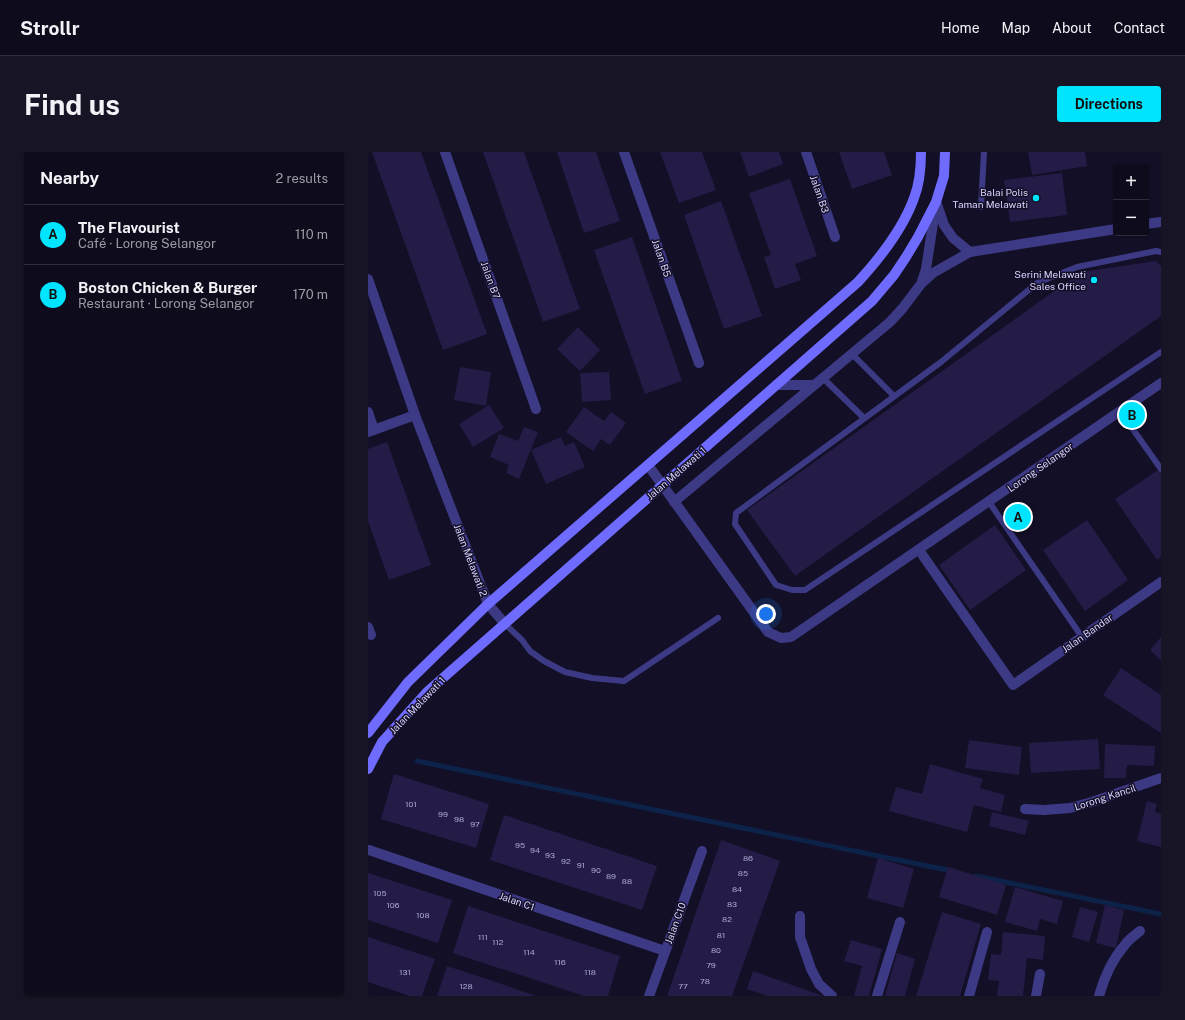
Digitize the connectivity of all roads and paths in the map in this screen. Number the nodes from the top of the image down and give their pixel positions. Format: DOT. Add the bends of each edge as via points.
graph roads {
  1 [pos="445,152"];
  2 [pos="624,152"];
  3 [pos="806,152"];
  4 [pos="921,152"];
  5 [pos="945,152"];
  6 [pos="984,152"];
  7 [pos="936,202"];
  8 [pos="982,207"];
  9 [pos="1161,222"];
  10 [pos="1149,224"];
  11 [pos="1113,229"];
  12 [pos="835,237"];
  13 [pos="970,252"];
  14 [pos="1161,252"];
  15 [pos="368,278"];
  16 [pos="921,284"];
  17 [pos="1161,352"];
  18 [pos="852,354"];
  19 [pos="699,364"];
  20 [pos="823,378"];
  21 [pos="1161,383"];
  22 [pos="776,385"];
  23 [pos="814,385"];
  24 [pos="894,396"];
  25 [pos="536,409"];
  26 [pos="1120,411"];
  27 [pos="368,412"];
  28 [pos="415,415"];
  29 [pos="864,418"];
  30 [pos="371,431"];
  31 [pos="648,465"];
  32 [pos="1161,469"];
  33 [pos="662,485"];
  34 [pos="674,502"];
  35 [pos="989,502"];
  36 [pos="919,550"];
  37 [pos="1161,582"];
  38 [pos="488,604"];
  39 [pos="718,618"];
  40 [pos="505,624"];
  41 [pos="1082,637"];
  42 [pos="368,733"];
  43 [pos="368,769"];
  44 [pos="1161,778"];
  45 [pos="1025,809"];
  46 [pos="369,850"];
  47 [pos="702,851"];
  48 [pos="800,916"];
  49 [pos="900,922"];
  50 [pos="1140,931"];
  51 [pos="987,932"];
  52 [pos="665,951"];
  53 [pos="1040,974"];
  54 [pos="649,996"];
  55 [pos="832,996"];
  56 [pos="877,996"];
  57 [pos="969,996"];
  58 [pos="1036,996"];
  59 [pos="1099,996"];
  1 -- 25 [label="street, Jalan B7"];
  2 -- 19 [label="street, Jalan B5"];
  3 -- 12 [label="street, Jalan B3"];
  4 -- 31 [label="street, Jalan Melawati 1" via="915,198 902,224 880,257 858,282"];
  5 -- 7 [label="street, Jalan Melawati 1" via="944,176"];
  6 -- 8 [label="lane"];
  7 -- 13 [label="street" via="944,225 953,238"];
  7 -- 16 [label="street" via="926,269"];
  7 -- 22 [label="street, Jalan Melawati 1" via="906,257 872,301"];
  9 -- 10 [label="street"];
  11 -- 13 [label="street"];
  13 -- 16 [label="street" via="933,273"];
  14 -- 24 [label="lane" via="1077,267 1037,283 941,362"];
  15 -- 28 [label="street, Jalan Melawati 2"];
  16 -- 18 [label="street" via="890,322"];
  17 -- 29 [label="lane" via="805,590 792,590 776,585 735,524 736,512"];
  18 -- 20 [label="street"];
  18 -- 24 [label="lane"];
  20 -- 23 [label="street"];
  20 -- 29 [label="lane"];
  21 -- 26 [label="street, Lorong Selangor"];
  22 -- 23 [label="street"];
  22 -- 33 [label="street, Jalan Melawati 1"];
  23 -- 34 [label="street"];
  24 -- 29 [label="lane"];
  26 -- 32 [label="lane"];
  26 -- 35 [label="street, Lorong Selangor"];
  27 -- 30 [label="street"];
  28 -- 30 [label="street"];
  28 -- 38 [label="street, Jalan Melawati 2"];
  31 -- 33 [label="street, Lorong Selangor"];
  31 -- 38 [label="street, Jalan Melawati 1"];
  33 -- 34 [label="street, Lorong Selangor"];
  33 -- 40 [label="street, Jalan Melawati 1"];
  34 -- 36 [label="street, Lorong Selangor" via="768,632 781,638 791,637"];
  35 -- 36 [label="street, Lorong Selangor"];
  35 -- 41 [label="lane"];
  36 -- 41 [label="street, Jalan Bandar" via="1013,685"];
  37 -- 41 [label="street, Jalan Bandar"];
  38 -- 40 [label="street, Jalan Melawati 2"];
  38 -- 42 [label="street, Jalan Melawati 1" via="408,682"];
  39 -- 40 [label="lane, Jalan Melawati 2" via="624,681 565,672 530,651"];
  40 -- 43 [label="street, Jalan Melawati 1" via="427,692 382,742"];
  44 -- 45 [label="street, Lorong Kancil" via="1070,808"];
  46 -- 52 [label="street, Jalan C1"];
  47 -- 52 [label="street, Jalan C10"];
  48 -- 55 [label="street" via="800,937 811,969 819,984"];
  49 -- 56 [label="street"];
  50 -- 59 [label="street" via="1124,945 1113,962"];
  51 -- 57 [label="street"];
  52 -- 54 [label="street, Jalan C10"];
  53 -- 58 [label="street"];
}
